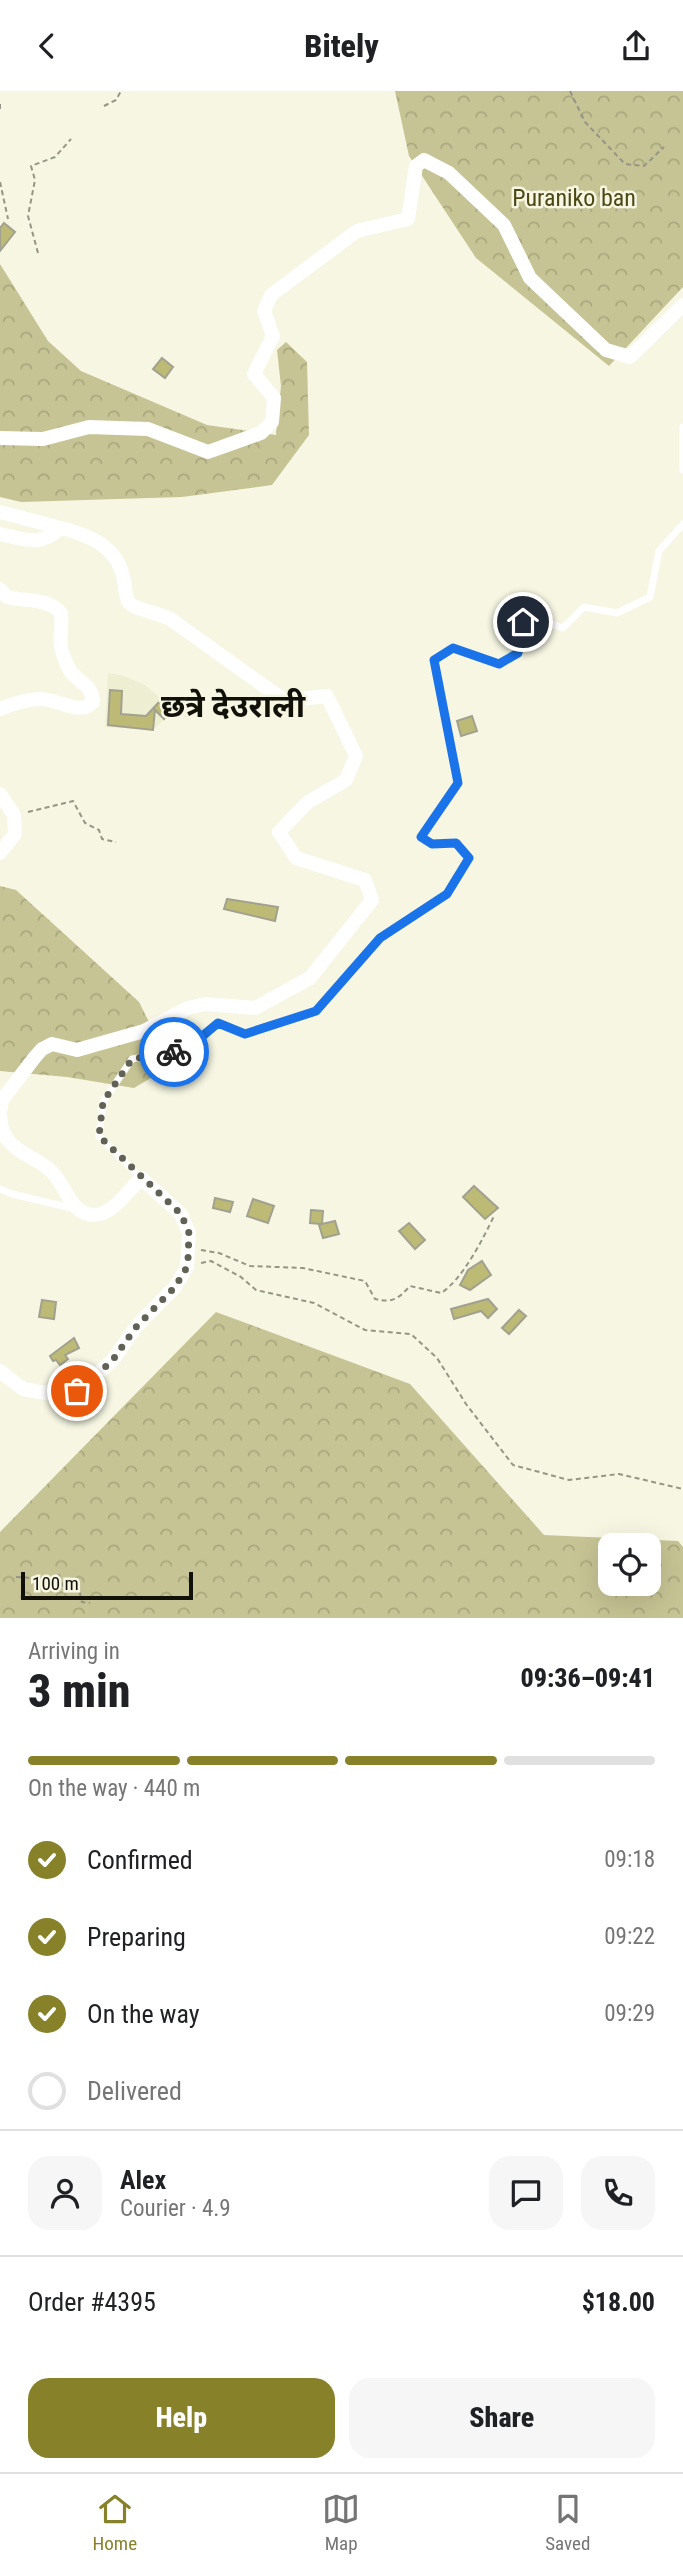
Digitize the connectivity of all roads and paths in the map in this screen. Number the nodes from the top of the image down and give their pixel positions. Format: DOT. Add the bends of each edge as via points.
graph roads {
  1 [pos="121,91"];
  2 [pos="570,91"];
  3 [pos="0,104"];
  4 [pos="104,106"];
  5 [pos="0,111"];
  6 [pos="71,139"];
  7 [pos="664,147"];
  8 [pos="0,182"];
  9 [pos="8,219"];
  10 [pos="38,253"];
  11 [pos="683,305"];
  12 [pos="683,427"];
  13 [pos="0,438"];
  14 [pos="683,470"];
  15 [pos="0,512"];
  16 [pos="683,524"];
  17 [pos="61,528"];
  18 [pos="0,534"];
  19 [pos="0,589"];
  20 [pos="0,709"];
  21 [pos="0,794"];
  22 [pos="14,815"];
  23 [pos="116,842"];
  24 [pos="0,853"];
  25 [pos="0,1113"];
  26 [pos="141,1178"];
  27 [pos="0,1189"];
  28 [pos="80,1210"];
  29 [pos="494,1216"];
  30 [pos="187,1263"];
  31 [pos="0,1371"];
  32 [pos="683,1489"];
  33 [pos="16,1577"];
  34 [pos="90,1602"];
  1 -- 4 [label="path"];
  2 -- 7 [label="path" via="585,122 625,164 644,166"];
  3 -- 5 [label="path"];
  6 -- 10 [label="path" via="55,157 31,166 35,180 28,216"];
  8 -- 9 [label="path"];
  11 -- 13 [label="street" via="630,357 606,350 530,278 504,225 449,173 424,160 416,166 408,219 357,231 271,295 264,311 273,335 254,374 274,398 272,422 261,433 208,452 148,429 89,427 43,439"];
  12 -- 14 [label="lane"];
  15 -- 17 [label="street"];
  16 -- 26 [label="lane" via="659,551 650,597 617,613 584,607 563,628 531,617 523,622 518,653 499,664 453,648 434,660 458,783 421,837 432,844 456,843 469,858 447,894 380,938 316,1011 245,1034 218,1023 187,1049 132,1059 103,1102 99,1136"];
  17 -- 18 [label="street" via="48,539 30,541"];
  17 -- 25 [label="street" via="104,545 118,560 128,603 169,618 275,694 287,699 327,695 356,756 346,780 308,802 279,832 296,858 365,880 372,900 310,978 255,1008 188,1007 144,1031 77,1050 52,1044 42,1049 10,1089"];
  19 -- 20 [label="street" via="6,597 44,602 61,613 59,644 64,658 74,675 85,682 93,702 79,709 39,699"];
  21 -- 22 [label="street"];
  22 -- 23 [label="path" via="73,801 85,823 99,829 102,839"];
  22 -- 24 [label="street" via="15,834"];
  25 -- 28 [label="street" via="8,1140 52,1172"];
  26 -- 28 [label="street" via="108,1211 94,1215"];
  26 -- 30 [label="street" via="181,1214 189,1233"];
  27 -- 28 [label="lane"];
  29 -- 30 [label="path" via="451,1286 441,1293 410,1286 398,1299 383,1301 375,1299 365,1281 303,1268 250,1266 201,1250"];
  30 -- 31 [label="street" via="175,1287 136,1327 112,1361 77,1391 45,1393 23,1388"];
  30 -- 32 [label="path" via="211,1261 256,1290 314,1303 365,1330 411,1334 437,1358 513,1465 569,1480 619,1474"];
  33 -- 34 [label="path" via="60,1575 63,1587 69,1582 72,1588 78,1585 82,1602"];
}
